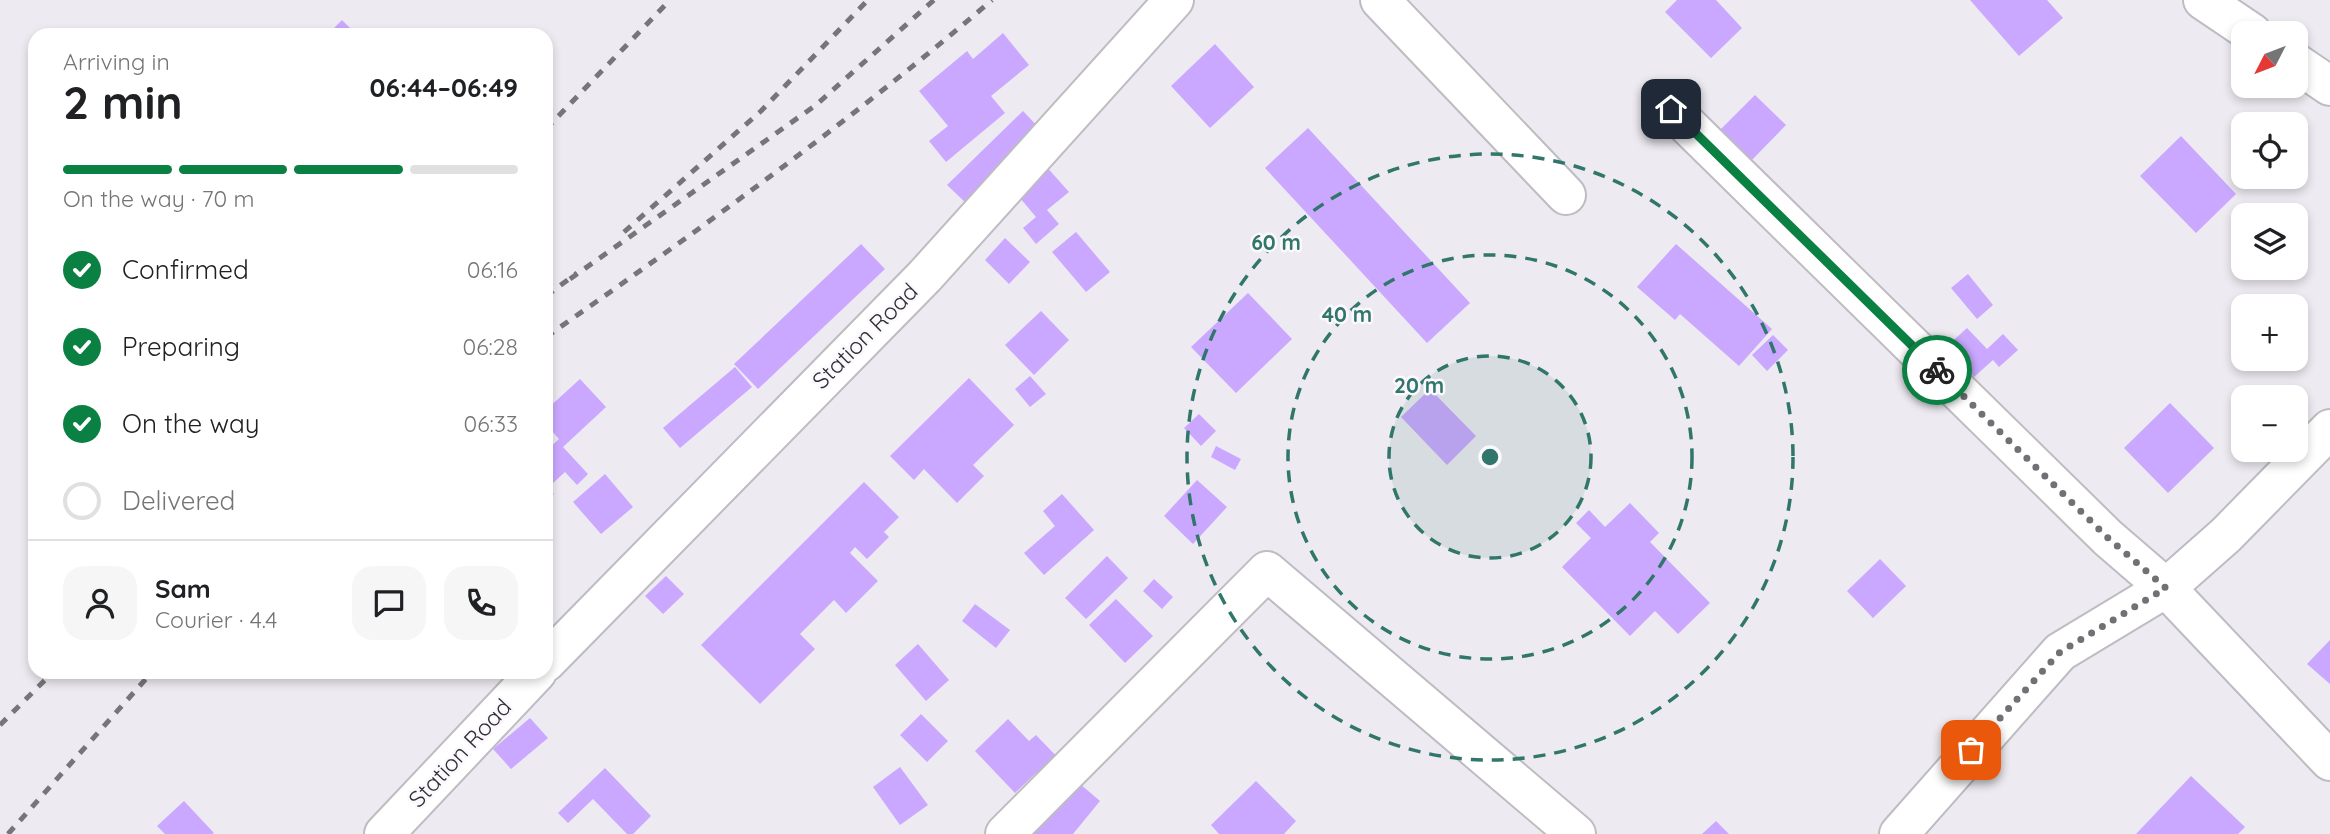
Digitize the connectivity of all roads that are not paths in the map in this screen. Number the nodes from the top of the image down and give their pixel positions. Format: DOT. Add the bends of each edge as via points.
graph roads {
  1 [pos="1174,0"];
  2 [pos="1380,0"];
  3 [pos="2203,0"];
  4 [pos="2234,21"];
  5 [pos="2308,71"];
  6 [pos="2330,86"];
  7 [pos="1671,109"];
  8 [pos="1566,195"];
  9 [pos="2330,429"];
  10 [pos="2166,588"];
  11 [pos="553,655"];
  12 [pos="530,679"];
  13 [pos="2330,761"];
  14 [pos="384,834"];
  15 [pos="1005,834"];
  16 [pos="1576,834"];
  17 [pos="1899,834"];
  1 -- 11 [label="street, Station Road" via="925,276"];
  2 -- 8 [label="street"];
  3 -- 4 [label="street"];
  5 -- 6 [label="street"];
  7 -- 10 [label="street" via="2108,538"];
  9 -- 10 [label="street" via="2226,535"];
  10 -- 13 [label="street"];
  10 -- 17 [label="street" via="2060,652"];
  12 -- 14 [label="street, Station Road"];
  15 -- 16 [label="street" via="1267,571"];
}
